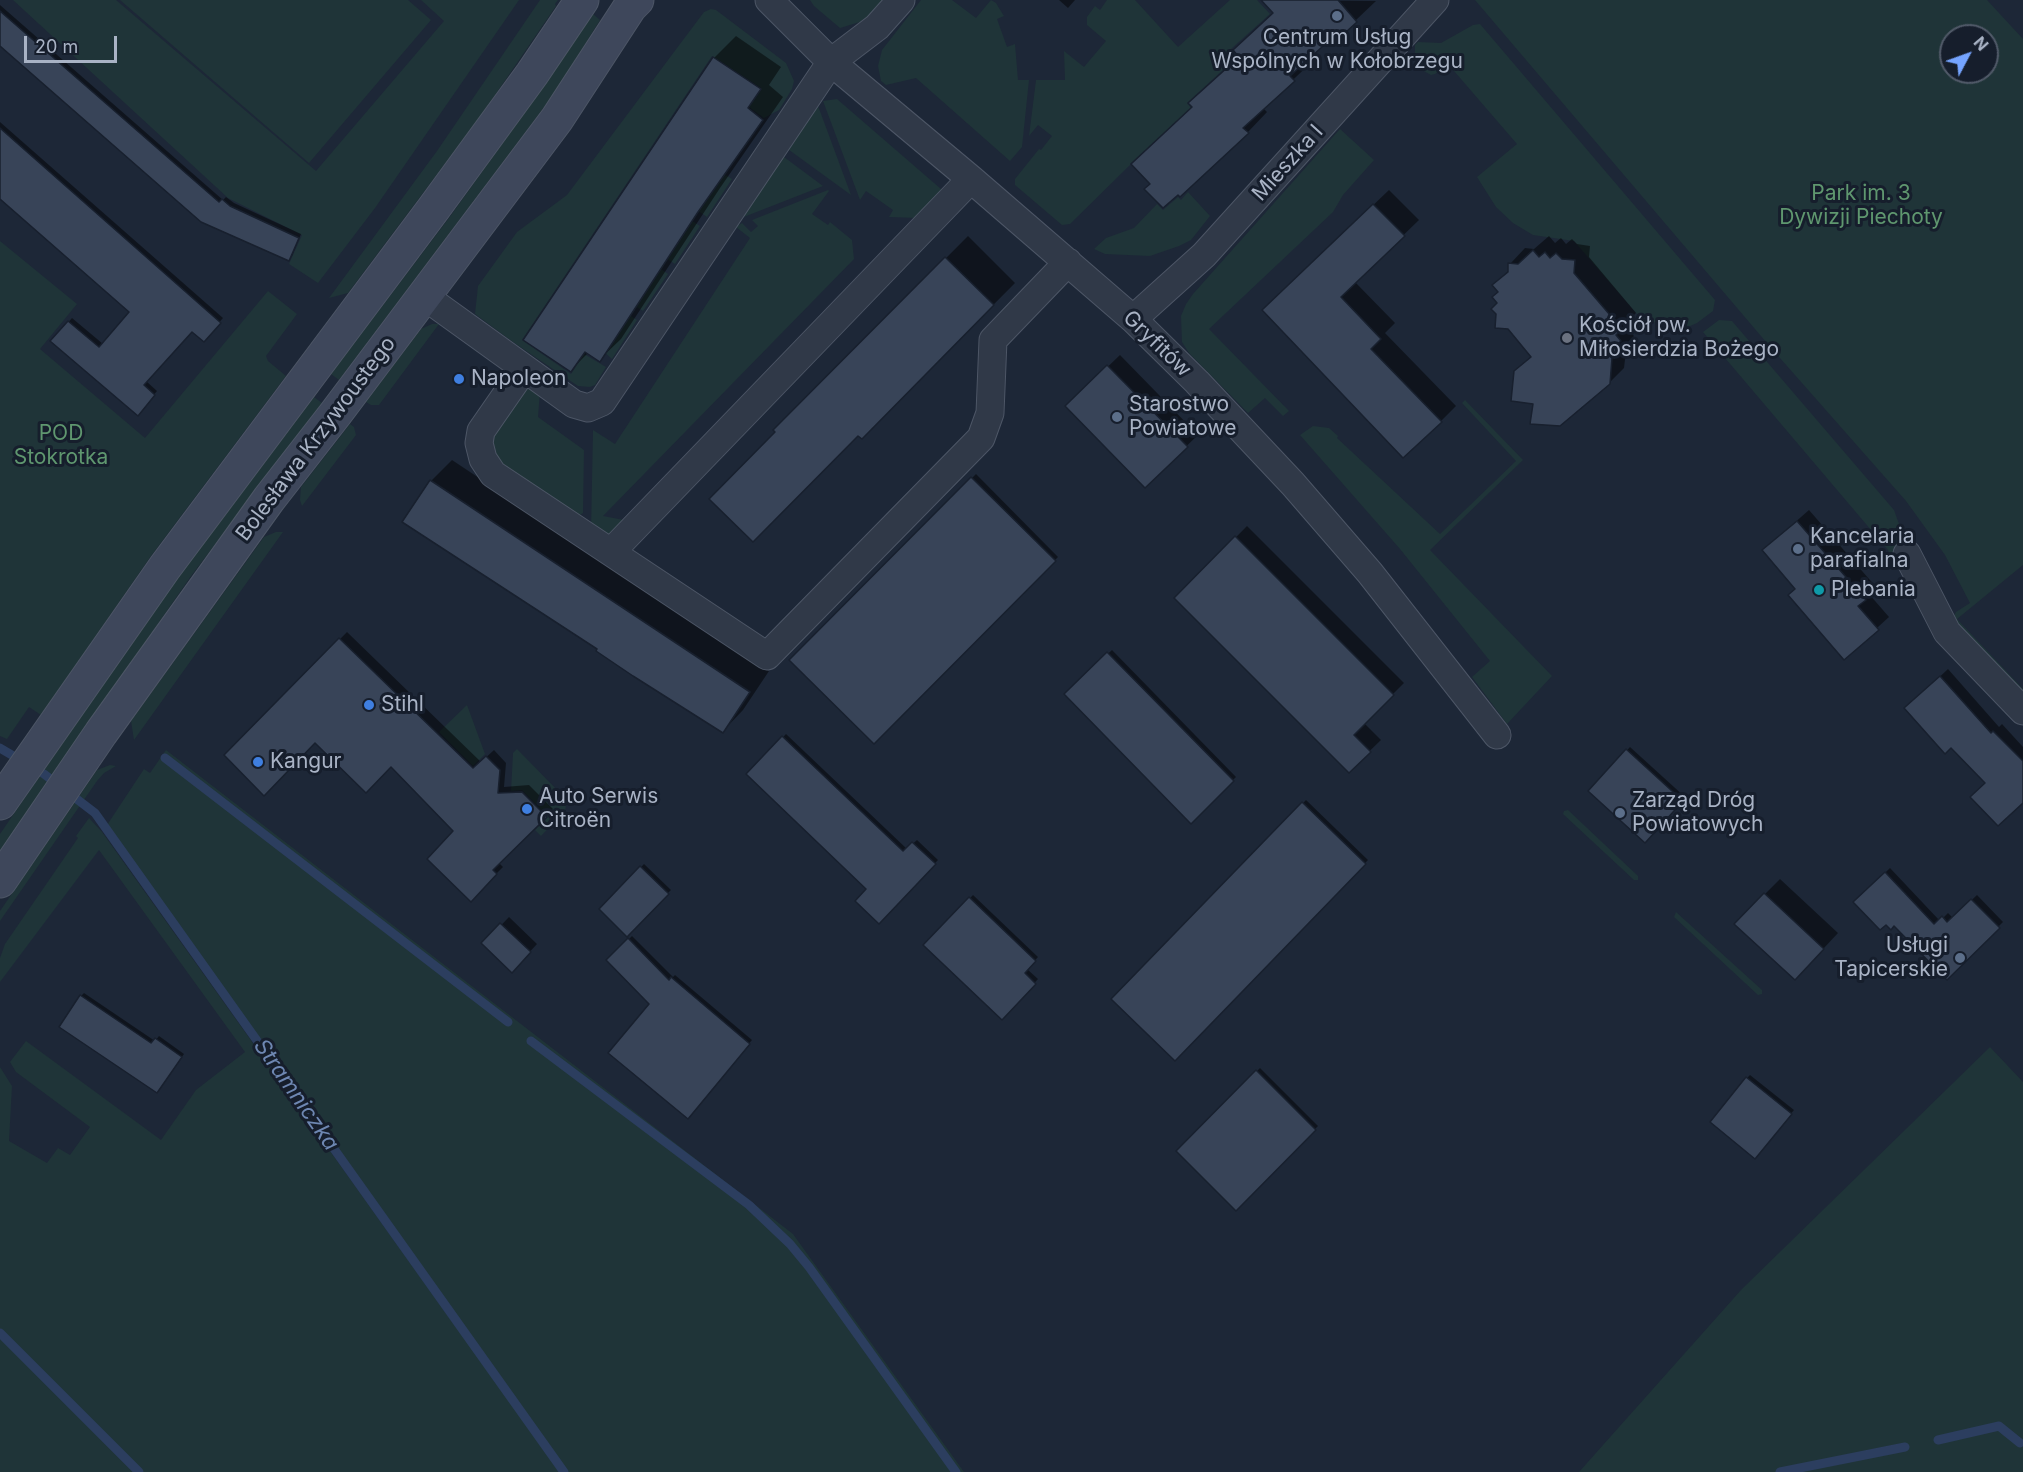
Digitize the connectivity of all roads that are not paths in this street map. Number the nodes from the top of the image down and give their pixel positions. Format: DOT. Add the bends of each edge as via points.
graph roads {
  1 [pos="582,0"];
  2 [pos="637,0"];
  3 [pos="770,0"];
  4 [pos="901,0"];
  5 [pos="1435,0"];
  6 [pos="831,62"];
  7 [pos="971,179"];
  8 [pos="1068,262"];
  9 [pos="424,296"];
  10 [pos="1133,319"];
  11 [pos="525,369"];
  12 [pos="611,552"];
  13 [pos="1907,554"];
  14 [pos="2023,711"];
  15 [pos="1497,735"];
  16 [pos="0,803"];
  17 [pos="0,881"];
  1 -- 16 [label="main road, Bolesława Krzywoustego" via="434,208 165,567"];
  2 -- 9 [label="main road, Bolesława Krzywoustego" via="556,119"];
  3 -- 6 [label="street, Gryfitów"];
  4 -- 6 [label="street" via="877,27"];
  5 -- 10 [label="street, Mieszka I" via="1204,255"];
  6 -- 7 [label="street, Gryfitów"];
  6 -- 11 [label="street" via="602,402 588,408 574,404"];
  7 -- 8 [label="street, Gryfitów"];
  7 -- 12 [label="street"];
  8 -- 10 [label="street, Gryfitów"];
  8 -- 12 [label="street" via="993,340 990,413 981,438 767,656"];
  9 -- 11 [label="street"];
  9 -- 17 [label="main road, Bolesława Krzywoustego" via="268,499"];
  10 -- 15 [label="street, Gryfitów" via="1293,484 1370,573"];
  11 -- 12 [label="street" via="481,431 483,459 493,474"];
  13 -- 14 [label="street" via="1947,632"];
}
